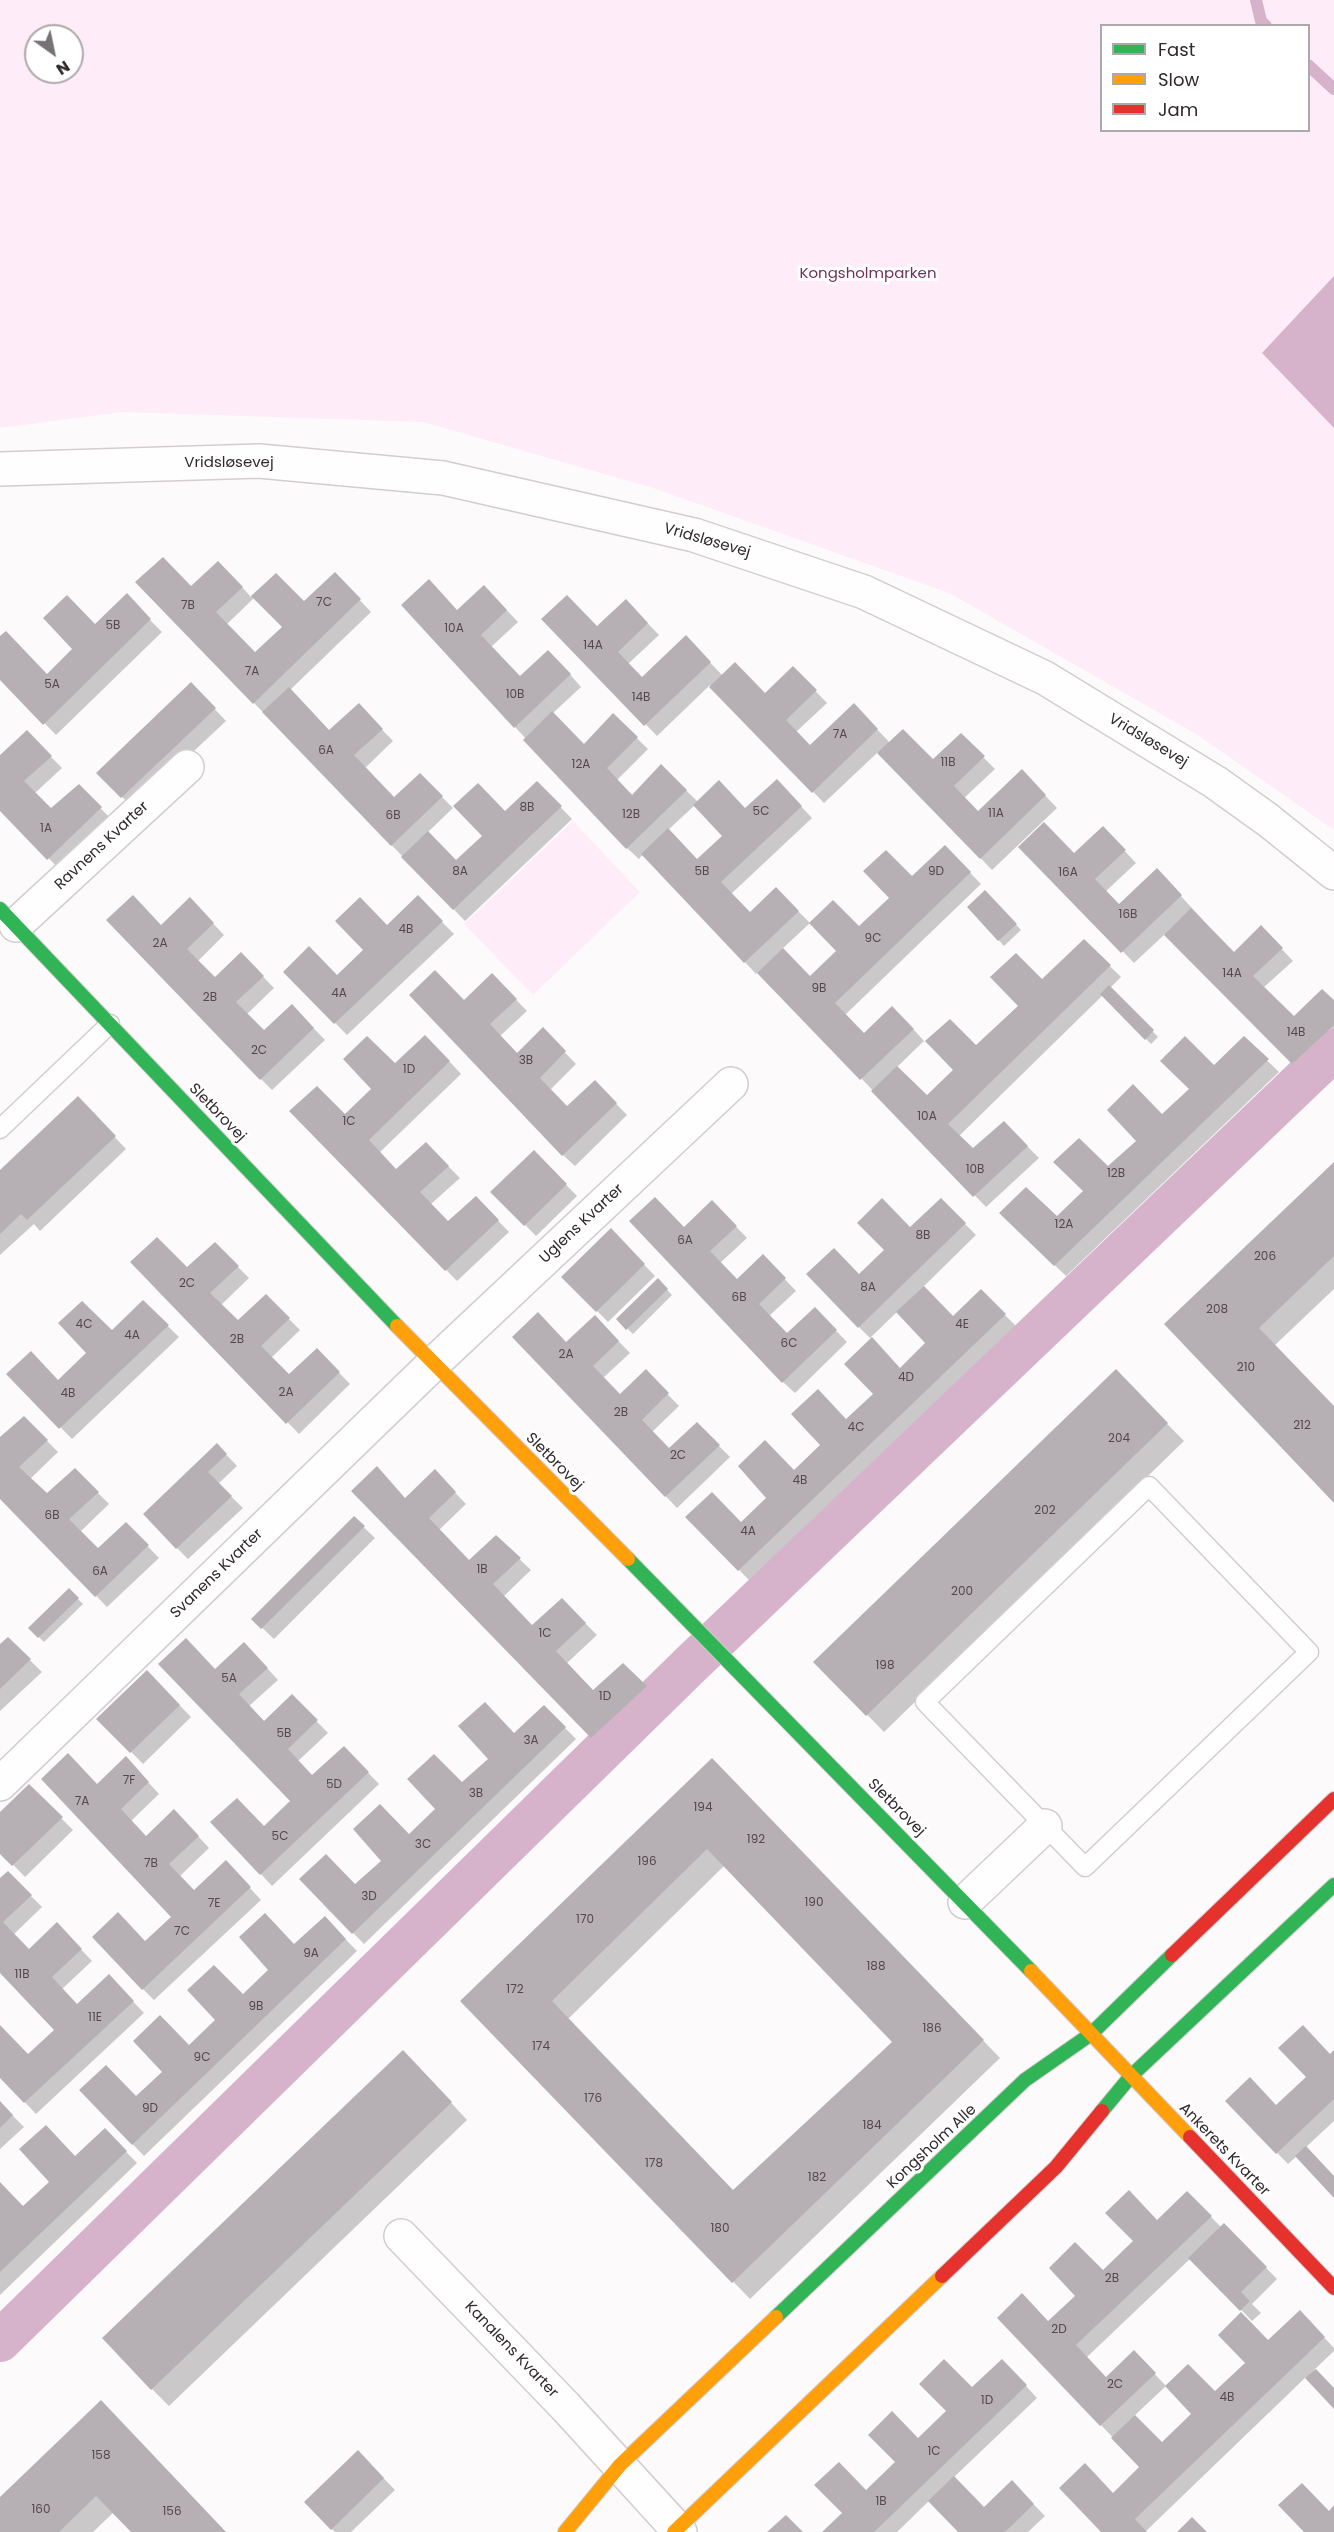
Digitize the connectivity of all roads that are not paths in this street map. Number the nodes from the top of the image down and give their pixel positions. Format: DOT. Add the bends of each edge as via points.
graph roads {
  1 [pos="0,469"];
  2 [pos="187,767"];
  3 [pos="1334,873"];
  4 [pos="8,917"];
  5 [pos="110,1024"];
  6 [pos="730,1084"];
  7 [pos="0,1129"];
  8 [pos="433,1364"];
  9 [pos="0,1784"];
  10 [pos="1334,1799"];
  11 [pos="1044,1826"];
  12 [pos="1334,1885"];
  13 [pos="965,1902"];
  14 [pos="1091,2034"];
  15 [pos="1131,2076"];
  16 [pos="401,2236"];
  17 [pos="1334,2288"];
  18 [pos="620,2465"];
  19 [pos="677,2531"];
  20 [pos="565,2532"];
  1 -- 3 [label="street, Vridsløsevej" via="259,461 443,478 694,535 864,592 1045,678 1215,782"];
  2 -- 4 [label="street, Ravnens Kvarter"];
  4 -- 5 [label="street, Sletbrovej"];
  5 -- 7 [label="lane"];
  5 -- 8 [label="street, Sletbrovej"];
  6 -- 8 [label="street, Uglens Kvarter"];
  8 -- 9 [label="street, Svanens Kvarter"];
  8 -- 13 [label="street, Sletbrovej"];
  10 -- 14 [label="street, Kongsholm Alle"];
  11 -- 11 [label="lane" via="925,1702 1149,1486 1309,1652 1085,1867"];
  11 -- 13 [label="street"];
  12 -- 15 [label="street"];
  13 -- 14 [label="street, Sletbrovej"];
  14 -- 15 [label="street, Ankerets Kvarter"];
  14 -- 18 [label="street, Kongsholm Alle" via="1025,2080"];
  15 -- 17 [label="street, Ankerets Kvarter"];
  15 -- 19 [label="street" via="1056,2167"];
  16 -- 18 [label="street, Kanalens Kvarter"];
  18 -- 19 [label="street, Kanalens Kvarter"];
  18 -- 20 [label="street, Kongsholm Alle"];
}
